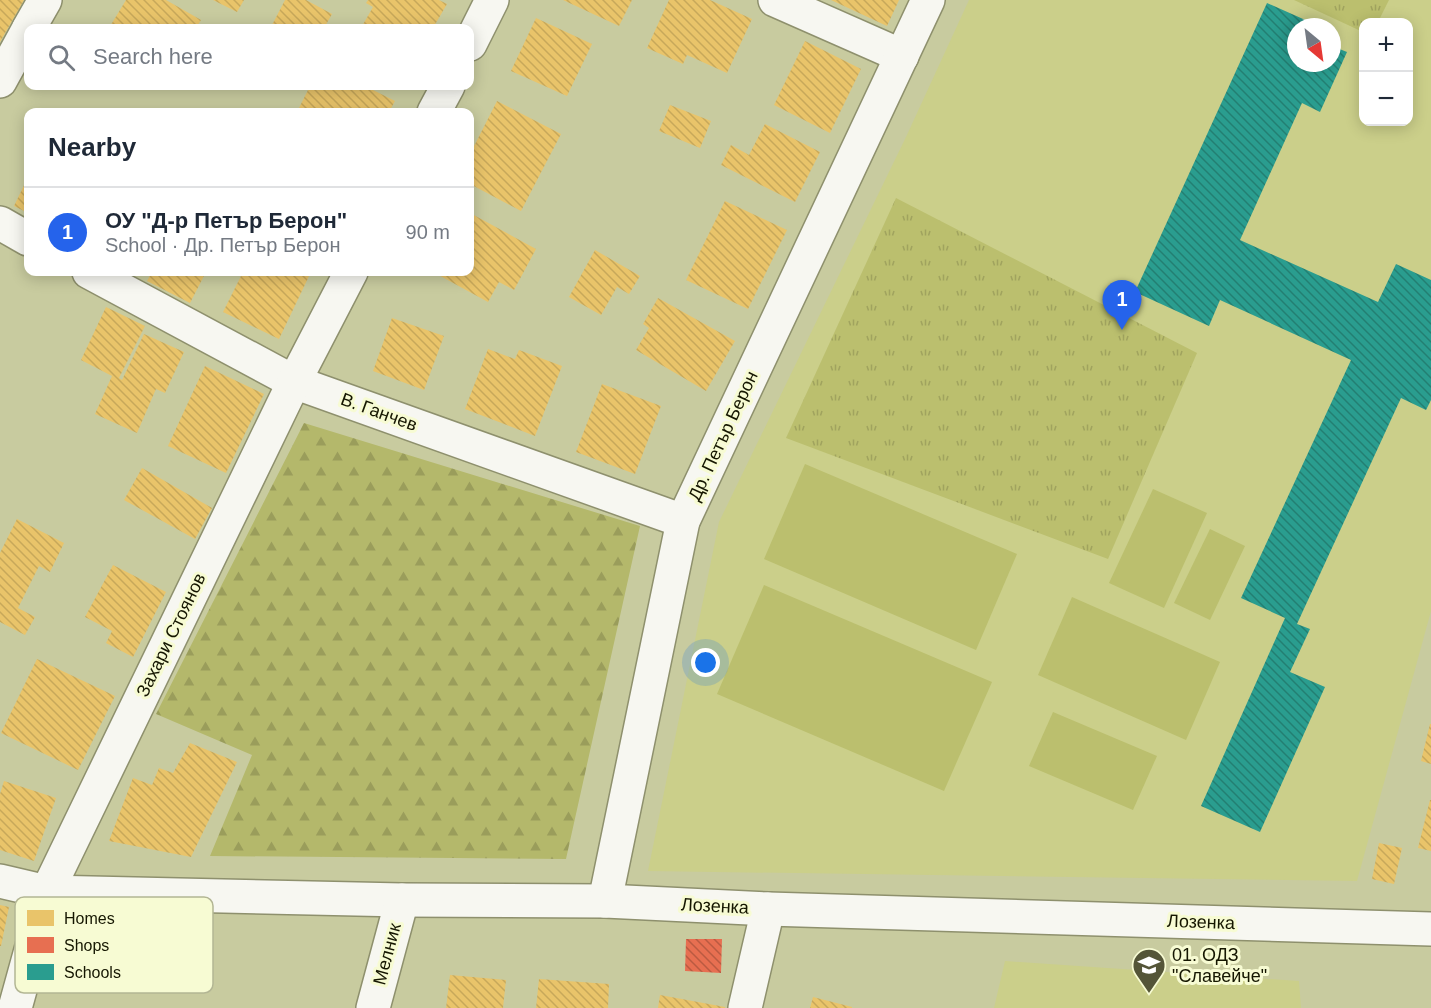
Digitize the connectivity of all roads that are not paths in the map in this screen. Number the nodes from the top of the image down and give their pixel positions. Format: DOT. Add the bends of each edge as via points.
graph roads {
  1 [pos="45,0"];
  2 [pos="492,0"];
  3 [pos="775,0"];
  4 [pos="928,0"];
  5 [pos="32,24"];
  6 [pos="474,36"];
  7 [pos="24,38"];
  8 [pos="902,56"];
  9 [pos="0,81"];
  10 [pos="446,90"];
  11 [pos="436,108"];
  12 [pos="0,224"];
  13 [pos="24,237"];
  14 [pos="96,276"];
  15 [pos="349,276"];
  16 [pos="294,382"];
  17 [pos="683,520"];
  18 [pos="0,881"];
  19 [pos="47,892"];
  20 [pos="46,897"];
  21 [pos="402,900"];
  22 [pos="605,901"];
  23 [pos="768,909"];
  24 [pos="1431,929"];
  25 [pos="19,993"];
  26 [pos="15,1008"];
  27 [pos="373,1008"];
  28 [pos="745,1008"];
  1 -- 5 [label="street"];
  2 -- 6 [label="street"];
  3 -- 8 [label="street"];
  4 -- 8 [label="street, Др. Петър Берон"];
  7 -- 9 [label="street"];
  8 -- 17 [label="street, Др. Петър Берон"];
  10 -- 11 [label="street"];
  12 -- 13 [label="street"];
  14 -- 16 [label="street, В. Ганчев"];
  15 -- 16 [label="street, Захари Стоянов"];
  16 -- 17 [label="street, В. Ганчев"];
  16 -- 19 [label="street, Захари Стоянов"];
  17 -- 22 [label="street, Др. Петър Берон"];
  18 -- 19 [label="street, Лозенка"];
  19 -- 20 [label="street, Захари Стоянов"];
  19 -- 21 [label="street, Лозенка"];
  21 -- 22 [label="street, Лозенка"];
  21 -- 27 [label="street, Мелник"];
  22 -- 23 [label="street, Лозенка"];
  23 -- 24 [label="street, Лозенка"];
  23 -- 28 [label="street"];
  25 -- 26 [label="street, Захари Стоянов"];
}
